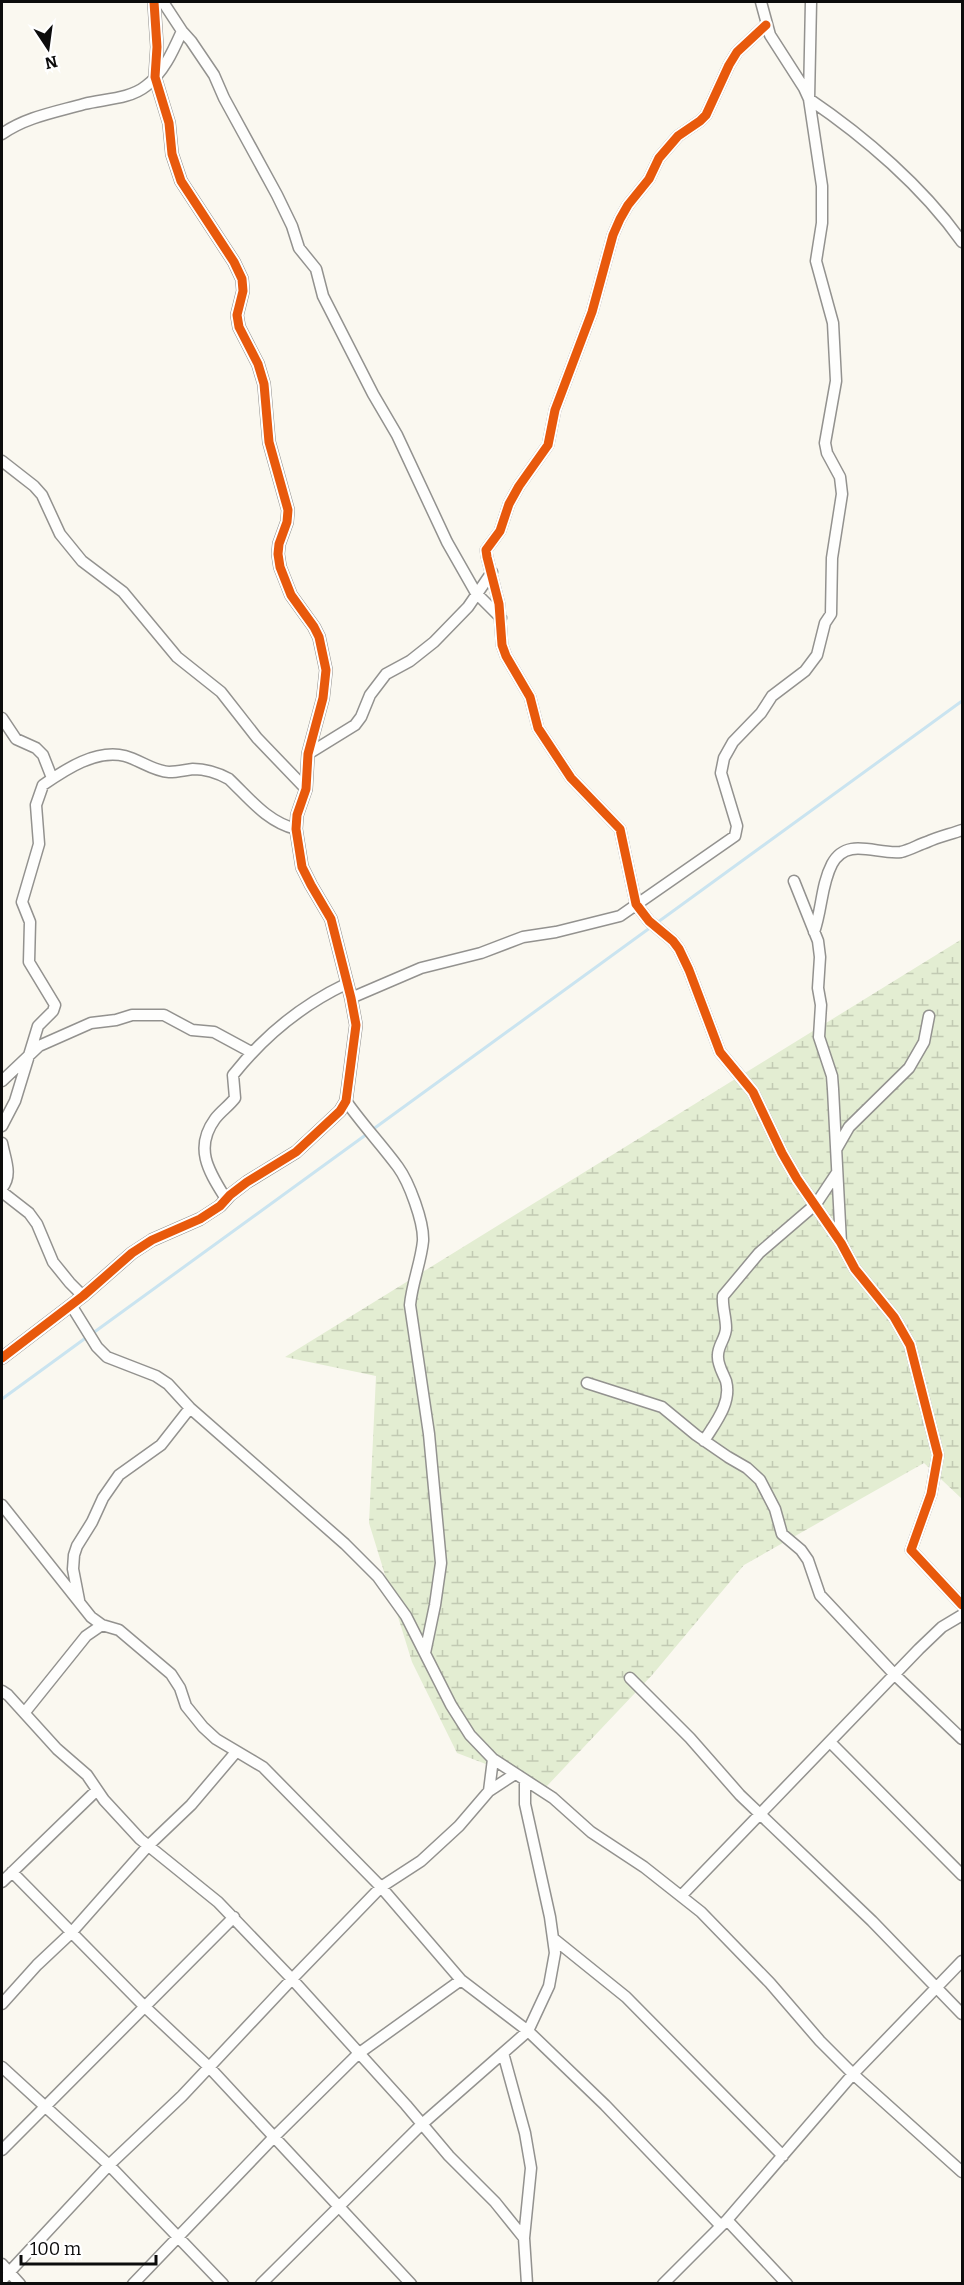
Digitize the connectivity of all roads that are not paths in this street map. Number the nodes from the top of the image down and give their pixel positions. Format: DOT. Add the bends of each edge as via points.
graph roads {
  1 [pos="154,2"];
  2 [pos="163,2"];
  3 [pos="761,2"];
  4 [pos="811,2"];
  5 [pos="766,25"];
  6 [pos="182,32"];
  7 [pos="155,78"];
  8 [pos="809,99"];
  9 [pos="2,134"];
  10 [pos="963,242"];
  11 [pos="2,461"];
  12 [pos="492,572"];
  13 [pos="476,593"];
  14 [pos="501,618"];
  15 [pos="2,718"];
  16 [pos="308,754"];
  17 [pos="52,778"];
  18 [pos="306,789"];
  19 [pos="296,829"];
  20 [pos="963,830"];
  21 [pos="794,881"];
  22 [pos="636,904"];
  23 [pos="814,932"];
  24 [pos="346,984"];
  25 [pos="351,998"];
  26 [pos="929,1016"];
  27 [pos="251,1052"];
  28 [pos="30,1053"];
  29 [pos="2,1081"];
  30 [pos="346,1101"];
  31 [pos="2,1126"];
  32 [pos="2,1143"];
  33 [pos="836,1150"];
  34 [pos="836,1174"];
  35 [pos="2,1190"];
  36 [pos="226,1199"];
  37 [pos="816,1204"];
  38 [pos="842,1243"];
  39 [pos="83,1296"];
  40 [pos="71,1305"];
  41 [pos="2,1358"];
  42 [pos="587,1383"];
  43 [pos="190,1407"];
  44 [pos="704,1441"];
  45 [pos="2,1505"];
  46 [pos="79,1603"];
  47 [pos="963,1605"];
  48 [pos="963,1615"];
  49 [pos="91,1617"];
  50 [pos="102,1625"];
  51 [pos="86,1636"];
  52 [pos="425,1653"];
  53 [pos="895,1675"];
  54 [pos="630,1678"];
  55 [pos="2,1691"];
  56 [pos="25,1712"];
  57 [pos="963,1739"];
  58 [pos="830,1742"];
  59 [pos="237,1752"];
  60 [pos="494,1759"];
  61 [pos="520,1777"];
  62 [pos="97,1790"];
  63 [pos="489,1791"];
  64 [pos="761,1814"];
  65 [pos="148,1846"];
  66 [pos="12,1872"];
  67 [pos="963,1875"];
  68 [pos="2,1882"];
  69 [pos="381,1887"];
  70 [pos="681,1896"];
  71 [pos="234,1917"];
  72 [pos="71,1934"];
  73 [pos="554,1939"];
  74 [pos="963,1961"];
  75 [pos="292,1979"];
  76 [pos="461,1980"];
  77 [pos="937,1989"];
  78 [pos="2,2004"];
  79 [pos="145,2007"];
  80 [pos="963,2014"];
  81 [pos="528,2031"];
  82 [pos="503,2053"];
  83 [pos="358,2054"];
  84 [pos="2,2067"];
  85 [pos="209,2067"];
  86 [pos="853,2074"];
  87 [pos="44,2107"];
  88 [pos="421,2125"];
  89 [pos="274,2137"];
  90 [pos="2,2150"];
  91 [pos="783,2156"];
  92 [pos="109,2165"];
  93 [pos="963,2172"];
  94 [pos="339,2206"];
  95 [pos="724,2223"];
  96 [pos="178,2238"];
  97 [pos="524,2238"];
  98 [pos="4,2272"];
  99 [pos="20,2283"];
  100 [pos="133,2283"];
  101 [pos="223,2283"];
  102 [pos="261,2283"];
  103 [pos="411,2283"];
  104 [pos="527,2283"];
  105 [pos="663,2283"];
  106 [pos="787,2283"];
  1 -- 7 [label="street"];
  2 -- 6 [label="street"];
  3 -- 5 [label="street"];
  4 -- 8 [label="street"];
  5 -- 8 [label="street"];
  5 -- 12 [label="street" via="737,52 706,115 678,136 659,158 620,219 592,312 555,410 548,445 519,486 500,531 486,550"];
  6 -- 7 [label="street"];
  6 -- 13 [label="street" via="214,75 277,195 299,248 316,269 326,302"];
  7 -- 9 [label="street" via="136,92 39,116"];
  7 -- 16 [label="street" via="181,181 242,279 239,327 264,384 269,442 288,510 279,544 280,567 291,595 319,637 326,670"];
  8 -- 10 [label="street" via="900,171"];
  8 -- 22 [label="street" via="822,186 816,261 833,323 836,381 825,443 840,477 842,494 832,558 831,614 816,655 805,671 772,696 724,758 721,772 737,826 735,836"];
  11 -- 18 [label="street" via="42,495 60,534 82,561 123,592 177,657 221,692 257,738"];
  12 -- 13 [label="street"];
  12 -- 14 [label="street"];
  13 -- 14 [label="street"];
  13 -- 16 [label="street" via="425,651 386,674 355,725"];
  14 -- 22 [label="street" via="502,645 530,697 538,728 572,778 620,829"];
  15 -- 17 [label="street" via="16,739 43,755"];
  16 -- 18 [label="street"];
  17 -- 19 [label="street" via="88,759 107,755 125,756 169,772 208,771 229,778 271,819"];
  17 -- 28 [label="street" via="39,792 39,844 22,902 30,922 29,962 55,1005 38,1026"];
  18 -- 19 [label="street"];
  19 -- 24 [label="street" via="303,867 331,919"];
  20 -- 23 [label="street" via="902,852 854,848 843,853 833,861 826,878"];
  21 -- 23 [label="street"];
  22 -- 25 [label="street" via="620,916 523,937 481,953 421,968"];
  22 -- 37 [label="street" via="679,949 720,1052 753,1092 782,1154"];
  23 -- 33 [label="street" via="820,949 819,1037 832,1076"];
  24 -- 25 [label="street"];
  24 -- 27 [label="street" via="292,1016"];
  25 -- 30 [label="street" via="356,1025"];
  26 -- 33 [label="street" via="924,1042 909,1068 849,1127"];
  27 -- 28 [label="street" via="214,1032 192,1030 164,1016 143,1015 91,1023"];
  27 -- 36 [label="street" via="233,1075 235,1098 213,1121 204,1150 209,1172"];
  28 -- 29 [label="street"];
  28 -- 31 [label="street" via="15,1101"];
  30 -- 36 [label="street" via="296,1152"];
  30 -- 52 [label="street" via="399,1169 421,1223 423,1240 410,1305 429,1434 441,1563"];
  32 -- 35 [label="street" via="9,1174"];
  33 -- 34 [label="street"];
  34 -- 37 [label="street"];
  34 -- 38 [label="street"];
  35 -- 39 [label="street" via="29,1213 53,1262"];
  36 -- 39 [label="street" via="200,1219 152,1239"];
  37 -- 38 [label="street"];
  37 -- 44 [label="street" via="759,1253 723,1296 727,1327 717,1357 727,1395"];
  38 -- 47 [label="street" via="855,1269 894,1317 914,1355 938,1455 934,1484 910,1550"];
  39 -- 40 [label="street"];
  40 -- 41 [label="street"];
  40 -- 43 [label="street" via="107,1358 156,1376"];
  42 -- 44 [label="street" via="662,1407"];
  43 -- 46 [label="street" via="160,1445 119,1475 103,1498 74,1555"];
  43 -- 52 [label="street" via="378,1577 406,1616"];
  44 -- 53 [label="street" via="760,1480 782,1534 808,1560 820,1595"];
  45 -- 46 [label="street"];
  46 -- 49 [label="street"];
  48 -- 53 [label="street" via="942,1627"];
  49 -- 50 [label="street"];
  49 -- 51 [label="street"];
  50 -- 51 [label="street"];
  50 -- 59 [label="street" via="119,1630 171,1674 193,1716 216,1739"];
  51 -- 56 [label="street"];
  52 -- 60 [label="street" via="450,1705 470,1735"];
  53 -- 57 [label="street"];
  53 -- 58 [label="street"];
  54 -- 64 [label="street"];
  55 -- 56 [label="street"];
  56 -- 62 [label="street"];
  58 -- 64 [label="street"];
  58 -- 67 [label="street"];
  59 -- 65 [label="street" via="191,1805"];
  59 -- 69 [label="street" via="263,1767"];
  60 -- 61 [label="street"];
  60 -- 63 [label="street"];
  61 -- 63 [label="street"];
  61 -- 70 [label="street"];
  61 -- 73 [label="street"];
  62 -- 65 [label="street"];
  62 -- 66 [label="street"];
  63 -- 69 [label="street" via="421,1861"];
  64 -- 70 [label="street"];
  64 -- 77 [label="street" via="872,1920"];
  65 -- 71 [label="street"];
  65 -- 72 [label="street"];
  66 -- 68 [label="street"];
  66 -- 72 [label="street"];
  69 -- 75 [label="street"];
  69 -- 76 [label="street"];
  70 -- 86 [label="street" via="763,1975"];
  71 -- 75 [label="street"];
  71 -- 79 [label="street"];
  72 -- 78 [label="street"];
  72 -- 79 [label="street"];
  73 -- 81 [label="street" via="551,1980"];
  73 -- 91 [label="street" via="626,1997"];
  74 -- 77 [label="street"];
  75 -- 83 [label="street"];
  75 -- 85 [label="street"];
  76 -- 81 [label="street"];
  76 -- 83 [label="street"];
  77 -- 80 [label="street"];
  77 -- 86 [label="street"];
  79 -- 85 [label="street"];
  79 -- 87 [label="street"];
  81 -- 82 [label="street"];
  81 -- 95 [label="street"];
  82 -- 88 [label="street"];
  82 -- 97 [label="street" via="531,2168"];
  83 -- 88 [label="street"];
  83 -- 89 [label="street"];
  84 -- 87 [label="street"];
  85 -- 89 [label="street"];
  85 -- 92 [label="street"];
  86 -- 91 [label="street"];
  86 -- 93 [label="street"];
  87 -- 90 [label="street"];
  87 -- 92 [label="street"];
  88 -- 94 [label="street"];
  88 -- 97 [label="street"];
  89 -- 94 [label="street"];
  89 -- 96 [label="street"];
  91 -- 95 [label="street"];
  92 -- 96 [label="street"];
  92 -- 98 [label="street"];
  94 -- 102 [label="street"];
  94 -- 103 [label="street"];
  95 -- 105 [label="street"];
  95 -- 106 [label="street"];
  96 -- 100 [label="street"];
  96 -- 101 [label="street"];
  97 -- 104 [label="street"];
  98 -- 99 [label="street"];
}
